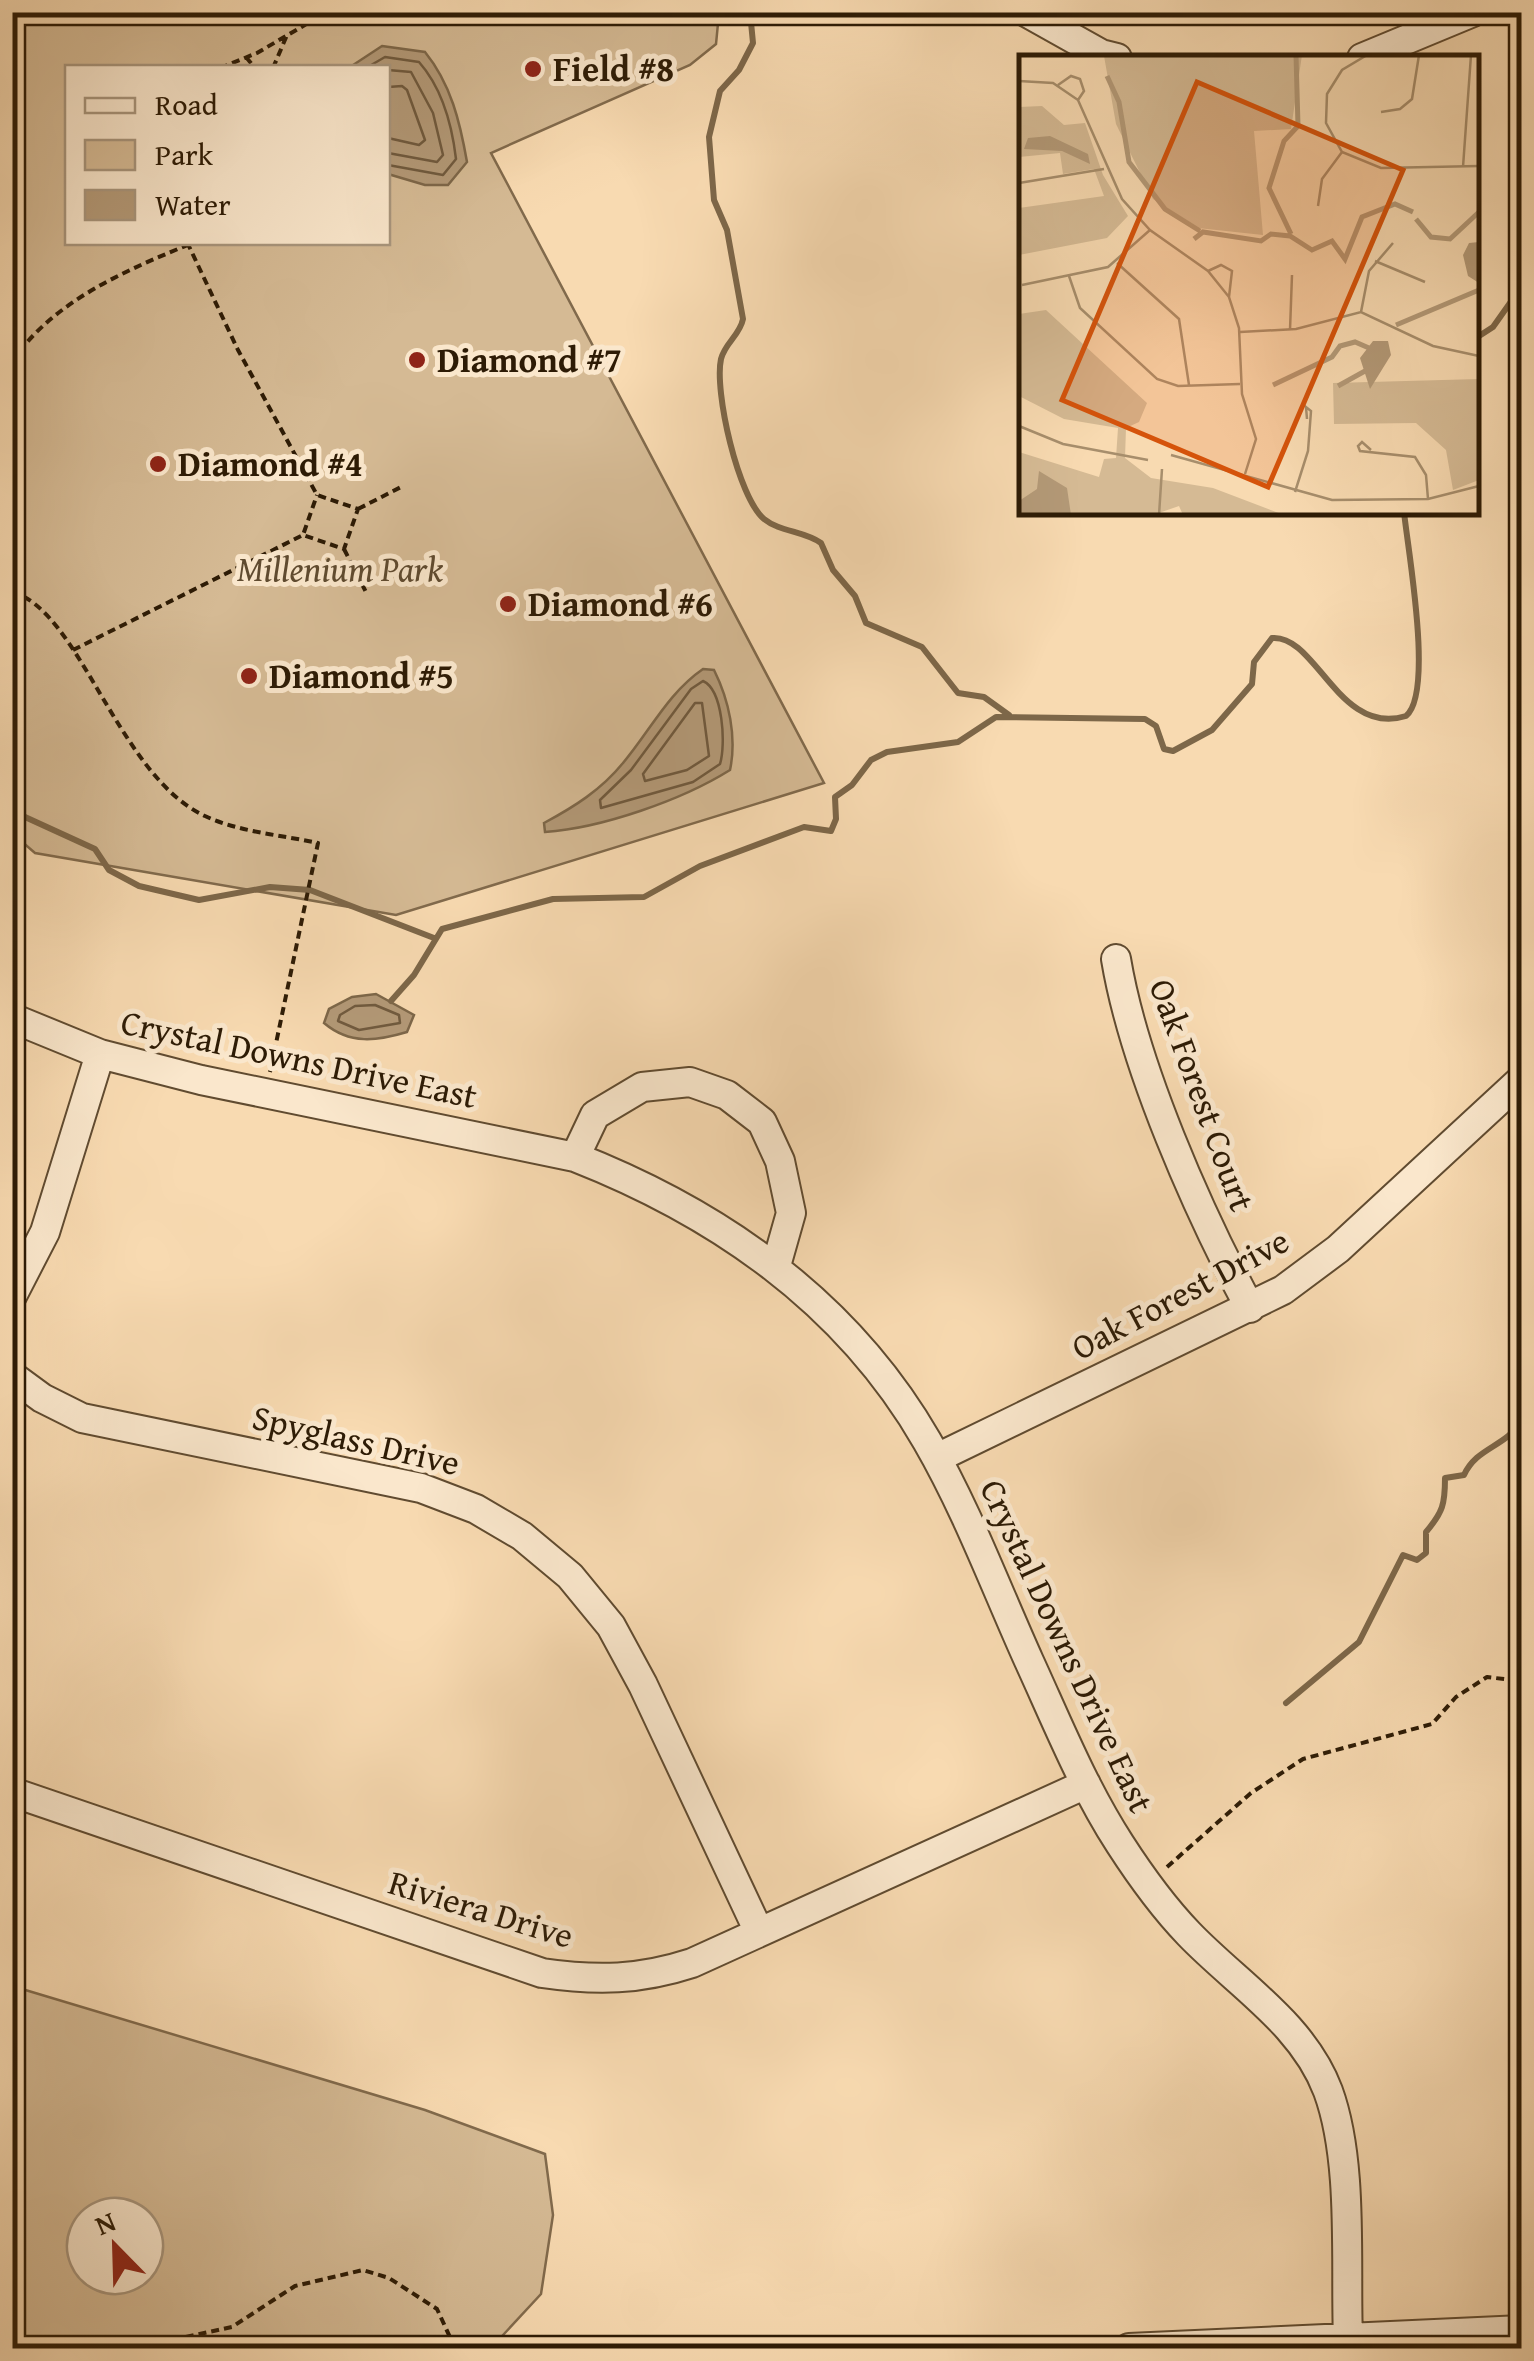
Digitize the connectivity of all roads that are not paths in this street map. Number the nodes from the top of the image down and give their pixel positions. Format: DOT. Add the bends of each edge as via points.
graph roads {
  1 [pos="1026,12"];
  2 [pos="1473,12"];
  3 [pos="1104,55"];
  4 [pos="1369,55"];
  5 [pos="1116,959"];
  6 [pos="12,1018"];
  7 [pos="100,1054"];
  8 [pos="1522,1079"];
  9 [pos="575,1157"];
  10 [pos="776,1266"];
  11 [pos="12,1296"];
  12 [pos="1250,1308"];
  13 [pos="12,1376"];
  14 [pos="936,1458"];
  15 [pos="1086,1784"];
  16 [pos="12,1792"];
  17 [pos="759,1932"];
  18 [pos="1522,2330"];
  19 [pos="1348,2339"];
  20 [pos="1129,2348"];
  1 -- 3 [label="street"];
  2 -- 4 [label="street"];
  5 -- 12 [label="street, Oak Forest Court" via="1124,1010 1209,1226"];
  6 -- 7 [label="street, Crystal Downs Drive East"];
  7 -- 9 [label="street, Crystal Downs Drive East"];
  7 -- 11 [label="street" via="45,1232"];
  8 -- 12 [label="street, Oak Forest Drive" via="1338,1249"];
  9 -- 10 [label="street, Crystal Downs Drive East" via="676,1202"];
  9 -- 10 [label="street" via="595,1115 642,1087 690,1082 727,1095 762,1122 780,1160 791,1213"];
  10 -- 14 [label="street, Crystal Downs Drive East" via="881,1374"];
  12 -- 14 [label="street, Oak Forest Drive"];
  13 -- 17 [label="street, Spyglass Drive" via="82,1418 422,1488 476,1508 522,1536 570,1576 610,1626"];
  14 -- 15 [label="street, Crystal Downs Drive East"];
  15 -- 17 [label="street, Riviera Drive"];
  15 -- 19 [label="street, Crystal Downs Drive East" via="1147,1882 1189,1934 1303,2045 1327,2087 1341,2154"];
  16 -- 17 [label="street, Riviera Drive" via="542,1973 647,1978"];
  18 -- 19 [label="street"];
  19 -- 20 [label="street"];
}
